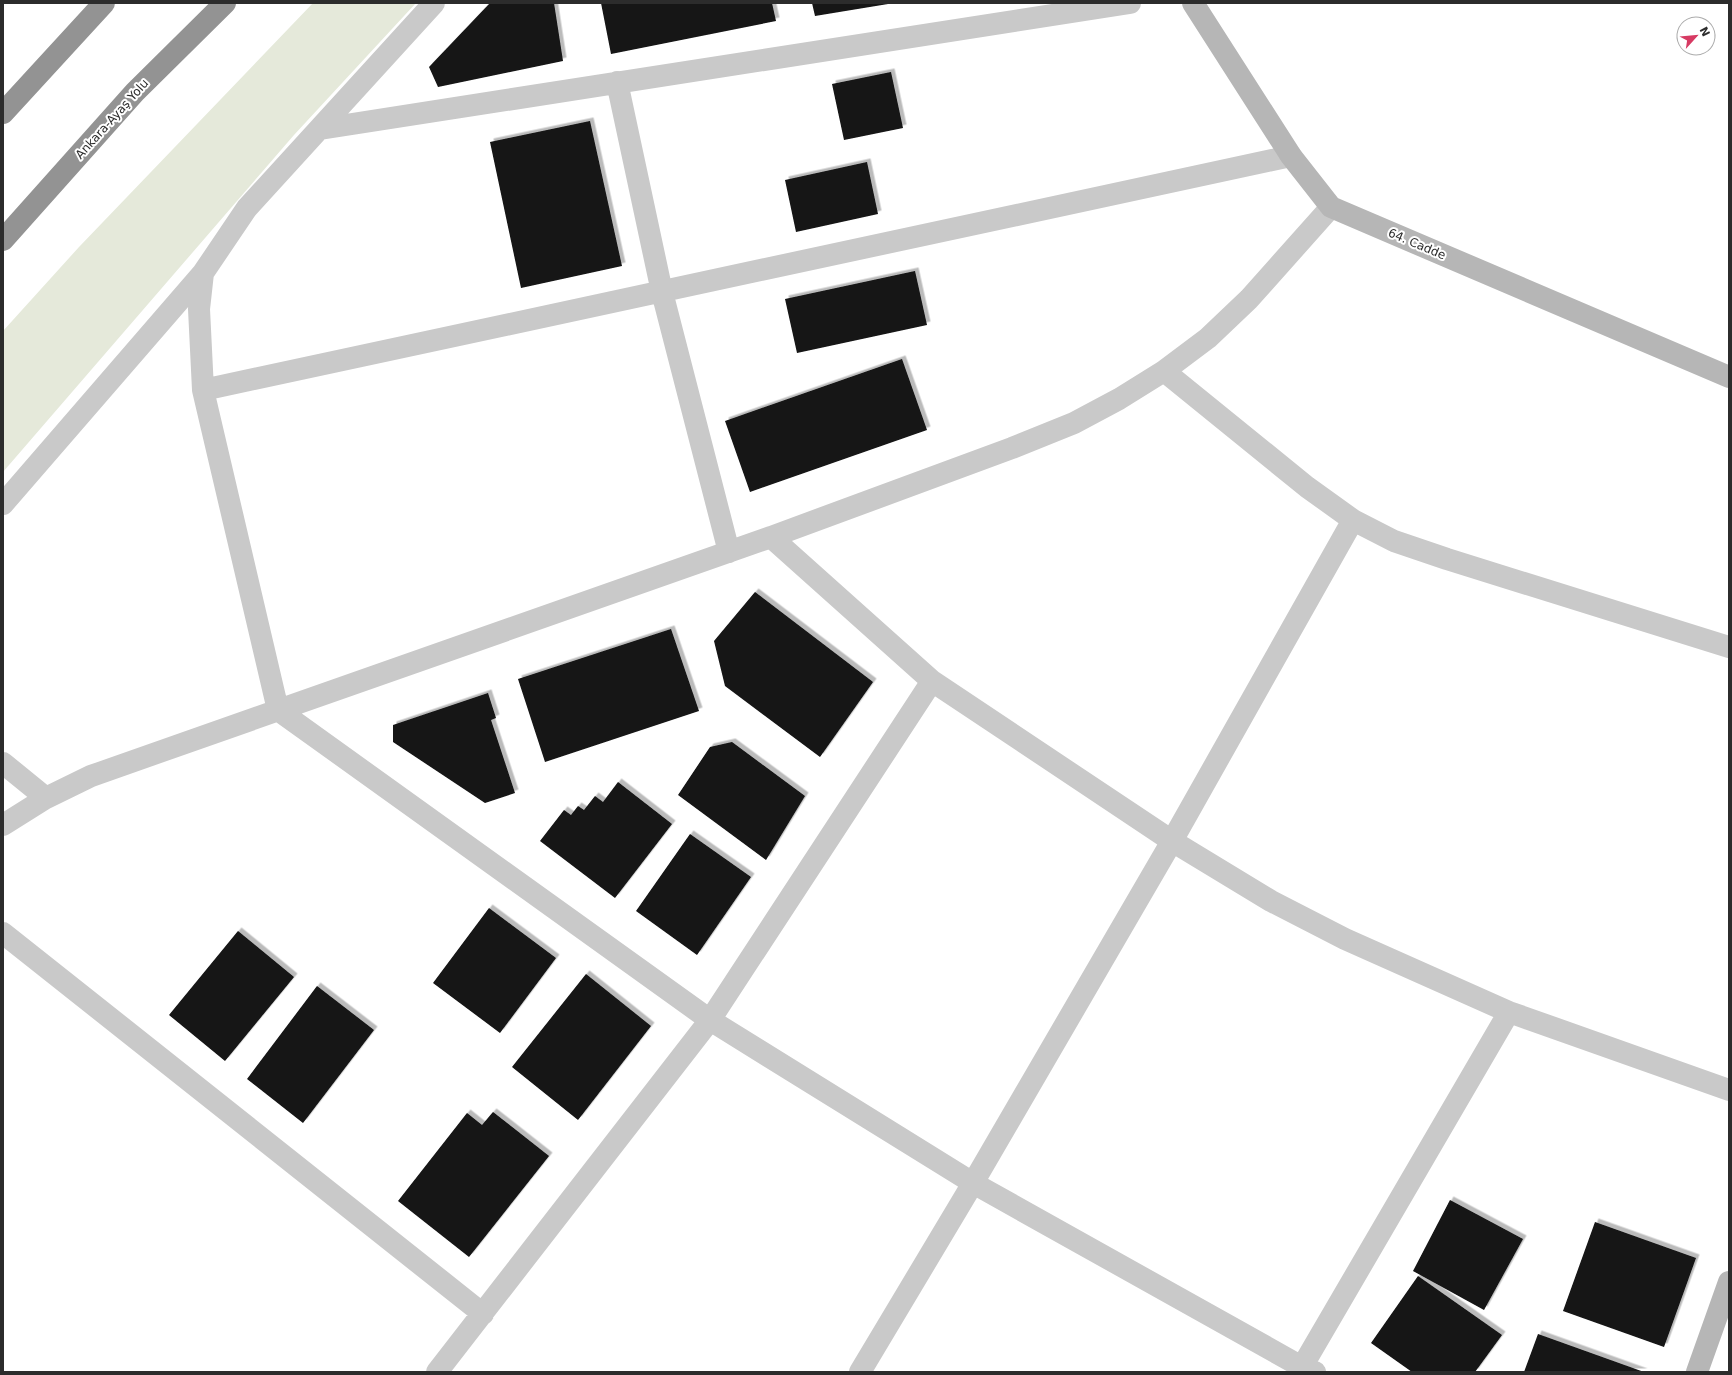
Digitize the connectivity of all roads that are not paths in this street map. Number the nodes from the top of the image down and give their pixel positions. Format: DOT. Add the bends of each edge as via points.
graph roads {
  1 [pos="104,3"];
  2 [pos="225,3"];
  3 [pos="434,3"];
  4 [pos="1130,3"];
  5 [pos="1193,3"];
  6 [pos="617,82"];
  7 [pos="3,113"];
  8 [pos="320,128"];
  9 [pos="1292,156"];
  10 [pos="1331,207"];
  11 [pos="3,240"];
  12 [pos="203,273"];
  13 [pos="662,292"];
  14 [pos="1164,371"];
  15 [pos="1729,377"];
  16 [pos="203,390"];
  17 [pos="3,504"];
  18 [pos="1354,520"];
  19 [pos="771,537"];
  20 [pos="730,552"];
  21 [pos="1729,647"];
  22 [pos="932,681"];
  23 [pos="278,710"];
  24 [pos="3,763"];
  25 [pos="46,798"];
  26 [pos="3,825"];
  27 [pos="1172,841"];
  28 [pos="3,933"];
  29 [pos="1509,1012"];
  30 [pos="710,1020"];
  31 [pos="1729,1090"];
  32 [pos="973,1183"];
  33 [pos="1729,1282"];
  34 [pos="483,1314"];
  35 [pos="1305,1370"];
  36 [pos="438,1372"];
  37 [pos="860,1372"];
  38 [pos="1697,1372"];
  1 -- 7 [label="highway"];
  2 -- 11 [label="highway, Ankara-Ayaş Yolu" via="135,92"];
  3 -- 8 [label="street"];
  4 -- 6 [label="street"];
  5 -- 9 [label="main road, 64. Cadde"];
  6 -- 8 [label="street"];
  6 -- 13 [label="street"];
  8 -- 12 [label="street" via="247,208"];
  9 -- 10 [label="main road, 64. Cadde"];
  9 -- 13 [label="street"];
  10 -- 14 [label="street" via="1249,299 1208,338"];
  10 -- 15 [label="main road, 64. Cadde"];
  12 -- 16 [label="street" via="199,309"];
  12 -- 17 [label="street"];
  13 -- 16 [label="street"];
  13 -- 20 [label="street"];
  14 -- 18 [label="street" via="1307,487"];
  14 -- 19 [label="street" via="1120,399 1074,423"];
  16 -- 23 [label="street"];
  18 -- 21 [label="street" via="1394,541 1447,559"];
  18 -- 27 [label="street"];
  19 -- 20 [label="street"];
  19 -- 22 [label="street"];
  20 -- 23 [label="street"];
  22 -- 27 [label="street"];
  22 -- 30 [label="street"];
  23 -- 25 [label="street" via="91,776"];
  23 -- 30 [label="street"];
  24 -- 25 [label="street"];
  25 -- 26 [label="street"];
  27 -- 29 [label="street" via="1271,901 1344,939"];
  27 -- 32 [label="street"];
  28 -- 34 [label="street"];
  29 -- 31 [label="street"];
  29 -- 35 [label="street"];
  30 -- 32 [label="street"];
  30 -- 34 [label="street"];
  32 -- 35 [label="street"];
  32 -- 37 [label="street"];
  33 -- 38 [label="main road"];
  34 -- 36 [label="street"];
}
